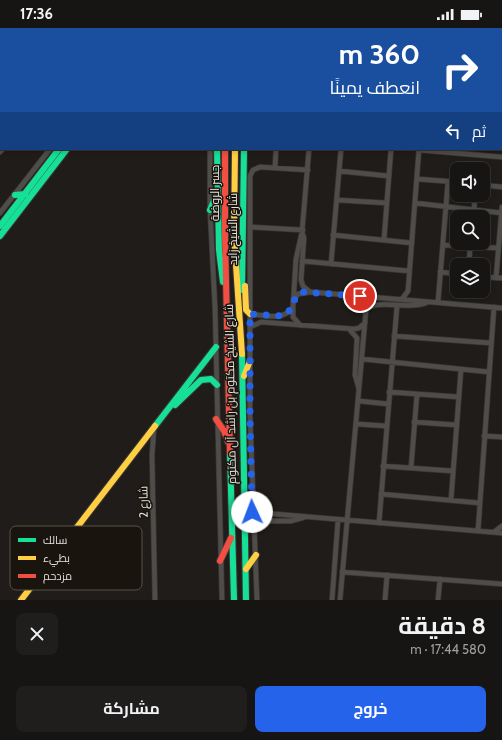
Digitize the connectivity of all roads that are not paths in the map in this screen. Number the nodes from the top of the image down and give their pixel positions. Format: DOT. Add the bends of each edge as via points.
graph roads {
  1 [pos="502,107"];
  2 [pos="502,118"];
  3 [pos="49,150"];
  4 [pos="59,150"];
  5 [pos="67,150"];
  6 [pos="210,150"];
  7 [pos="217,150"];
  8 [pos="225,150"];
  9 [pos="235,150"];
  10 [pos="276,150"];
  11 [pos="310,150"];
  12 [pos="341,150"];
  13 [pos="391,150"];
  14 [pos="419,150"];
  15 [pos="245,151"];
  16 [pos="502,158"];
  17 [pos="275,168"];
  18 [pos="308,170"];
  19 [pos="339,171"];
  20 [pos="389,176"];
  21 [pos="417,179"];
  22 [pos="448,182"];
  23 [pos="490,186"];
  24 [pos="502,187"];
  25 [pos="25,194"];
  26 [pos="218,194"];
  27 [pos="15,195"];
  28 [pos="337,200"];
  29 [pos="475,202"];
  30 [pos="387,203"];
  31 [pos="415,203"];
  32 [pos="446,206"];
  33 [pos="502,207"];
  34 [pos="210,210"];
  35 [pos="474,210"];
  36 [pos="0,212"];
  37 [pos="490,212"];
  38 [pos="502,213"];
  39 [pos="0,226"];
  40 [pos="250,227"];
  41 [pos="302,231"];
  42 [pos="333,235"];
  43 [pos="0,236"];
  44 [pos="234,236"];
  45 [pos="224,237"];
  46 [pos="384,240"];
  47 [pos="244,242"];
  48 [pos="412,243"];
  49 [pos="443,245"];
  50 [pos="450,246"];
  51 [pos="490,248"];
  52 [pos="498,248"];
  53 [pos="302,261"];
  54 [pos="331,264"];
  55 [pos="409,271"];
  56 [pos="440,272"];
  57 [pos="450,273"];
  58 [pos="490,277"];
  59 [pos="496,278"];
  60 [pos="502,278"];
  61 [pos="408,291"];
  62 [pos="311,292"];
  63 [pos="360,296"];
  64 [pos="402,299"];
  65 [pos="412,300"];
  66 [pos="430,301"];
  67 [pos="438,302"];
  68 [pos="293,303"];
  69 [pos="226,306"];
  70 [pos="397,306"];
  71 [pos="494,307"];
  72 [pos="240,308"];
  73 [pos="502,308"];
  74 [pos="366,310"];
  75 [pos="250,314"];
  76 [pos="365,323"];
  77 [pos="300,325"];
  78 [pos="250,327"];
  79 [pos="347,328"];
  80 [pos="394,336"];
  81 [pos="491,343"];
  82 [pos="216,347"];
  83 [pos="362,359"];
  84 [pos="250,361"];
  85 [pos="392,362"];
  86 [pos="461,369"];
  87 [pos="489,372"];
  88 [pos="243,378"];
  89 [pos="217,385"];
  90 [pos="359,389"];
  91 [pos="389,392"];
  92 [pos="417,394"];
  93 [pos="459,397"];
  94 [pos="359,402"];
  95 [pos="388,404"];
  96 [pos="162,417"];
  97 [pos="216,419"];
  98 [pos="414,422"];
  99 [pos="357,424"];
  100 [pos="457,425"];
  101 [pos="386,426"];
  102 [pos="154,428"];
  103 [pos="484,436"];
  104 [pos="502,437"];
  105 [pos="231,450"];
  106 [pos="383,466"];
  107 [pos="410,468"];
  108 [pos="453,471"];
  109 [pos="100,488"];
  110 [pos="244,490"];
  111 [pos="103,494"];
  112 [pos="381,494"];
  113 [pos="451,500"];
  114 [pos="480,503"];
  115 [pos="252,512"];
  116 [pos="306,517"];
  117 [pos="338,520"];
  118 [pos="348,520"];
  119 [pos="379,523"];
  120 [pos="76,526"];
  121 [pos="502,526"];
  122 [pos="255,528"];
  123 [pos="478,531"];
  124 [pos="337,533"];
  125 [pos="494,533"];
  126 [pos="502,533"];
  127 [pos="232,534"];
  128 [pos="347,534"];
  129 [pos="256,555"];
  130 [pos="220,561"];
  131 [pos="246,571"];
  132 [pos="342,572"];
  133 [pos="387,575"];
  134 [pos="440,579"];
  135 [pos="502,584"];
  136 [pos="27,590"];
  137 [pos="21,600"];
  138 [pos="156,600"];
  139 [pos="222,600"];
  140 [pos="234,600"];
  141 [pos="246,600"];
  142 [pos="257,600"];
  143 [pos="332,600"];
  144 [pos="340,600"];
  145 [pos="385,600"];
  146 [pos="438,600"];
  1 -- 2 [label="street"];
  3 -- 27 [label="street"];
  4 -- 25 [label="main road"];
  5 -- 43 [label="main road"];
  6 -- 34 [label="street"];
  7 -- 26 [label="main road, شارع الشيخ زايد"];
  8 -- 45 [label="main road, جسر الروضة"];
  9 -- 44 [label="main road, جسر الروضة"];
  10 -- 17 [label="street"];
  11 -- 18 [label="street"];
  12 -- 19 [label="street"];
  13 -- 20 [label="street"];
  14 -- 16 [label="street"];
  14 -- 21 [label="street"];
  15 -- 47 [label="main road, شارع الشيخ زايد"];
  17 -- 18 [label="street"];
  17 -- 40 [label="street" via="260,167 250,176"];
  18 -- 41 [label="street"];
  19 -- 20 [label="street"];
  19 -- 28 [label="street"];
  20 -- 30 [label="street"];
  21 -- 22 [label="street"];
  21 -- 31 [label="street"];
  22 -- 32 [label="street"];
  23 -- 24 [label="street"];
  25 -- 27 [label="main road"];
  25 -- 39 [label="main road"];
  26 -- 34 [label="main road"];
  26 -- 69 [label="main road, شارع الشيخ زايد" via="219,250"];
  27 -- 36 [label="street"];
  28 -- 30 [label="street"];
  28 -- 42 [label="street"];
  29 -- 35 [label="street"];
  30 -- 46 [label="street"];
  31 -- 32 [label="street"];
  31 -- 48 [label="street"];
  32 -- 35 [label="street"];
  32 -- 49 [label="street"];
  33 -- 38 [label="street"];
  34 -- 82 [label="street"];
  37 -- 38 [label="street"];
  38 -- 52 [label="street"];
  40 -- 41 [label="street"];
  40 -- 75 [label="street"];
  41 -- 53 [label="street"];
  41 -- 68 [label="street" via="296,259"];
  42 -- 46 [label="street"];
  42 -- 54 [label="street"];
  44 -- 72 [label="main road, شارع الشيخ مكتوم بن راشد آل مكتوم"];
  45 -- 69 [label="main road, شارع الشيخ مكتوم بن راشد آل مكتوم"];
  46 -- 48 [label="street"];
  47 -- 72 [label="main road, شارع الشيخ زايد"];
  47 -- 75 [label="main road" via="245,305"];
  48 -- 55 [label="street"];
  49 -- 50 [label="street"];
  49 -- 56 [label="street"];
  51 -- 52 [label="street"];
  52 -- 59 [label="street"];
  53 -- 54 [label="street"];
  53 -- 62 [label="street" via="302,283 305,289"];
  54 -- 55 [label="street"];
  55 -- 61 [label="street"];
  56 -- 57 [label="street"];
  56 -- 67 [label="street"];
  58 -- 59 [label="street"];
  59 -- 60 [label="street"];
  61 -- 64 [label="street"];
  61 -- 65 [label="street"];
  62 -- 63 [label="street"];
  62 -- 68 [label="street" via="300,292"];
  63 -- 64 [label="street"];
  63 -- 74 [label="street" via="365,302"];
  64 -- 65 [label="street"];
  65 -- 66 [label="street"];
  66 -- 67 [label="street"];
  66 -- 70 [label="street" via="416,306"];
  67 -- 71 [label="street"];
  68 -- 75 [label="street" via="284,316"];
  68 -- 77 [label="street" via="294,319"];
  69 -- 105 [label="main road, شارع الشيخ مكتوم بن راشد آل مكتوم"];
  70 -- 74 [label="street" via="376,304"];
  70 -- 80 [label="street"];
  71 -- 73 [label="street"];
  71 -- 81 [label="street"];
  72 -- 88 [label="main road, شارع الشيخ مكتوم بن راشد آل مكتوم"];
  74 -- 76 [label="street"];
  75 -- 78 [label="street"];
  76 -- 79 [label="street" via="359,328"];
  76 -- 83 [label="street"];
  77 -- 78 [label="street" via="261,322"];
  77 -- 79 [label="street"];
  78 -- 84 [label="street"];
  79 -- 90 [label="street" via="357,338 355,375"];
  80 -- 81 [label="street"];
  80 -- 85 [label="street"];
  81 -- 87 [label="street"];
  82 -- 89 [label="street"];
  82 -- 96 [label="main road"];
  83 -- 85 [label="street"];
  83 -- 90 [label="street"];
  84 -- 88 [label="main road"];
  84 -- 115 [label="street"];
  85 -- 86 [label="street"];
  85 -- 91 [label="street"];
  86 -- 87 [label="street"];
  86 -- 93 [label="street"];
  87 -- 103 [label="street"];
  88 -- 110 [label="main road, شارع الشيخ مكتوم بن راشد آل مكتوم"];
  89 -- 96 [label="main road" via="211,379 201,380"];
  89 -- 97 [label="street"];
  90 -- 94 [label="street"];
  91 -- 92 [label="street"];
  91 -- 95 [label="street"];
  92 -- 93 [label="street"];
  92 -- 98 [label="street"];
  93 -- 100 [label="street"];
  94 -- 95 [label="street"];
  94 -- 99 [label="street"];
  95 -- 101 [label="street"];
  96 -- 102 [label="main road"];
  97 -- 105 [label="main road" via="225,433"];
  97 -- 130 [label="street"];
  98 -- 100 [label="street"];
  98 -- 107 [label="street"];
  99 -- 101 [label="street"];
  99 -- 118 [label="street"];
  100 -- 108 [label="street"];
  101 -- 106 [label="street"];
  102 -- 111 [label="main road"];
  102 -- 138 [label="street, شارع 2" via="152,464"];
  103 -- 104 [label="street"];
  103 -- 114 [label="street"];
  105 -- 127 [label="main road, شارع الشيخ مكتوم بن راشد آل مكتوم"];
  106 -- 107 [label="street"];
  106 -- 112 [label="street"];
  107 -- 108 [label="street"];
  108 -- 113 [label="street"];
  109 -- 111 [label="main road"];
  110 -- 115 [label="main road" via="248,507"];
  110 -- 131 [label="main road, شارع الشيخ مكتوم بن راشد آل مكتوم"];
  111 -- 120 [label="main road"];
  112 -- 113 [label="street"];
  112 -- 119 [label="street"];
  113 -- 114 [label="street"];
  114 -- 123 [label="street"];
  115 -- 116 [label="street"];
  115 -- 122 [label="street"];
  116 -- 117 [label="street"];
  116 -- 122 [label="street" via="291,522 263,521"];
  117 -- 118 [label="street"];
  117 -- 124 [label="street"];
  118 -- 119 [label="street"];
  118 -- 128 [label="street"];
  119 -- 123 [label="street"];
  121 -- 125 [label="street"];
  122 -- 129 [label="street"];
  123 -- 125 [label="street"];
  124 -- 128 [label="street"];
  124 -- 143 [label="street"];
  125 -- 126 [label="street"];
  127 -- 130 [label="main road"];
  127 -- 140 [label="main road, شارع الشيخ مكتوم بن راشد آل مكتوم"];
  128 -- 132 [label="street"];
  129 -- 131 [label="main road"];
  129 -- 142 [label="street"];
  130 -- 139 [label="street"];
  131 -- 141 [label="main road, شارع الشيخ مكتوم بن راشد آل مكتوم"];
  132 -- 133 [label="street"];
  132 -- 144 [label="street"];
  133 -- 134 [label="street"];
  133 -- 145 [label="street"];
  134 -- 135 [label="street"];
  134 -- 146 [label="street"];
  136 -- 137 [label="main road"];
}
